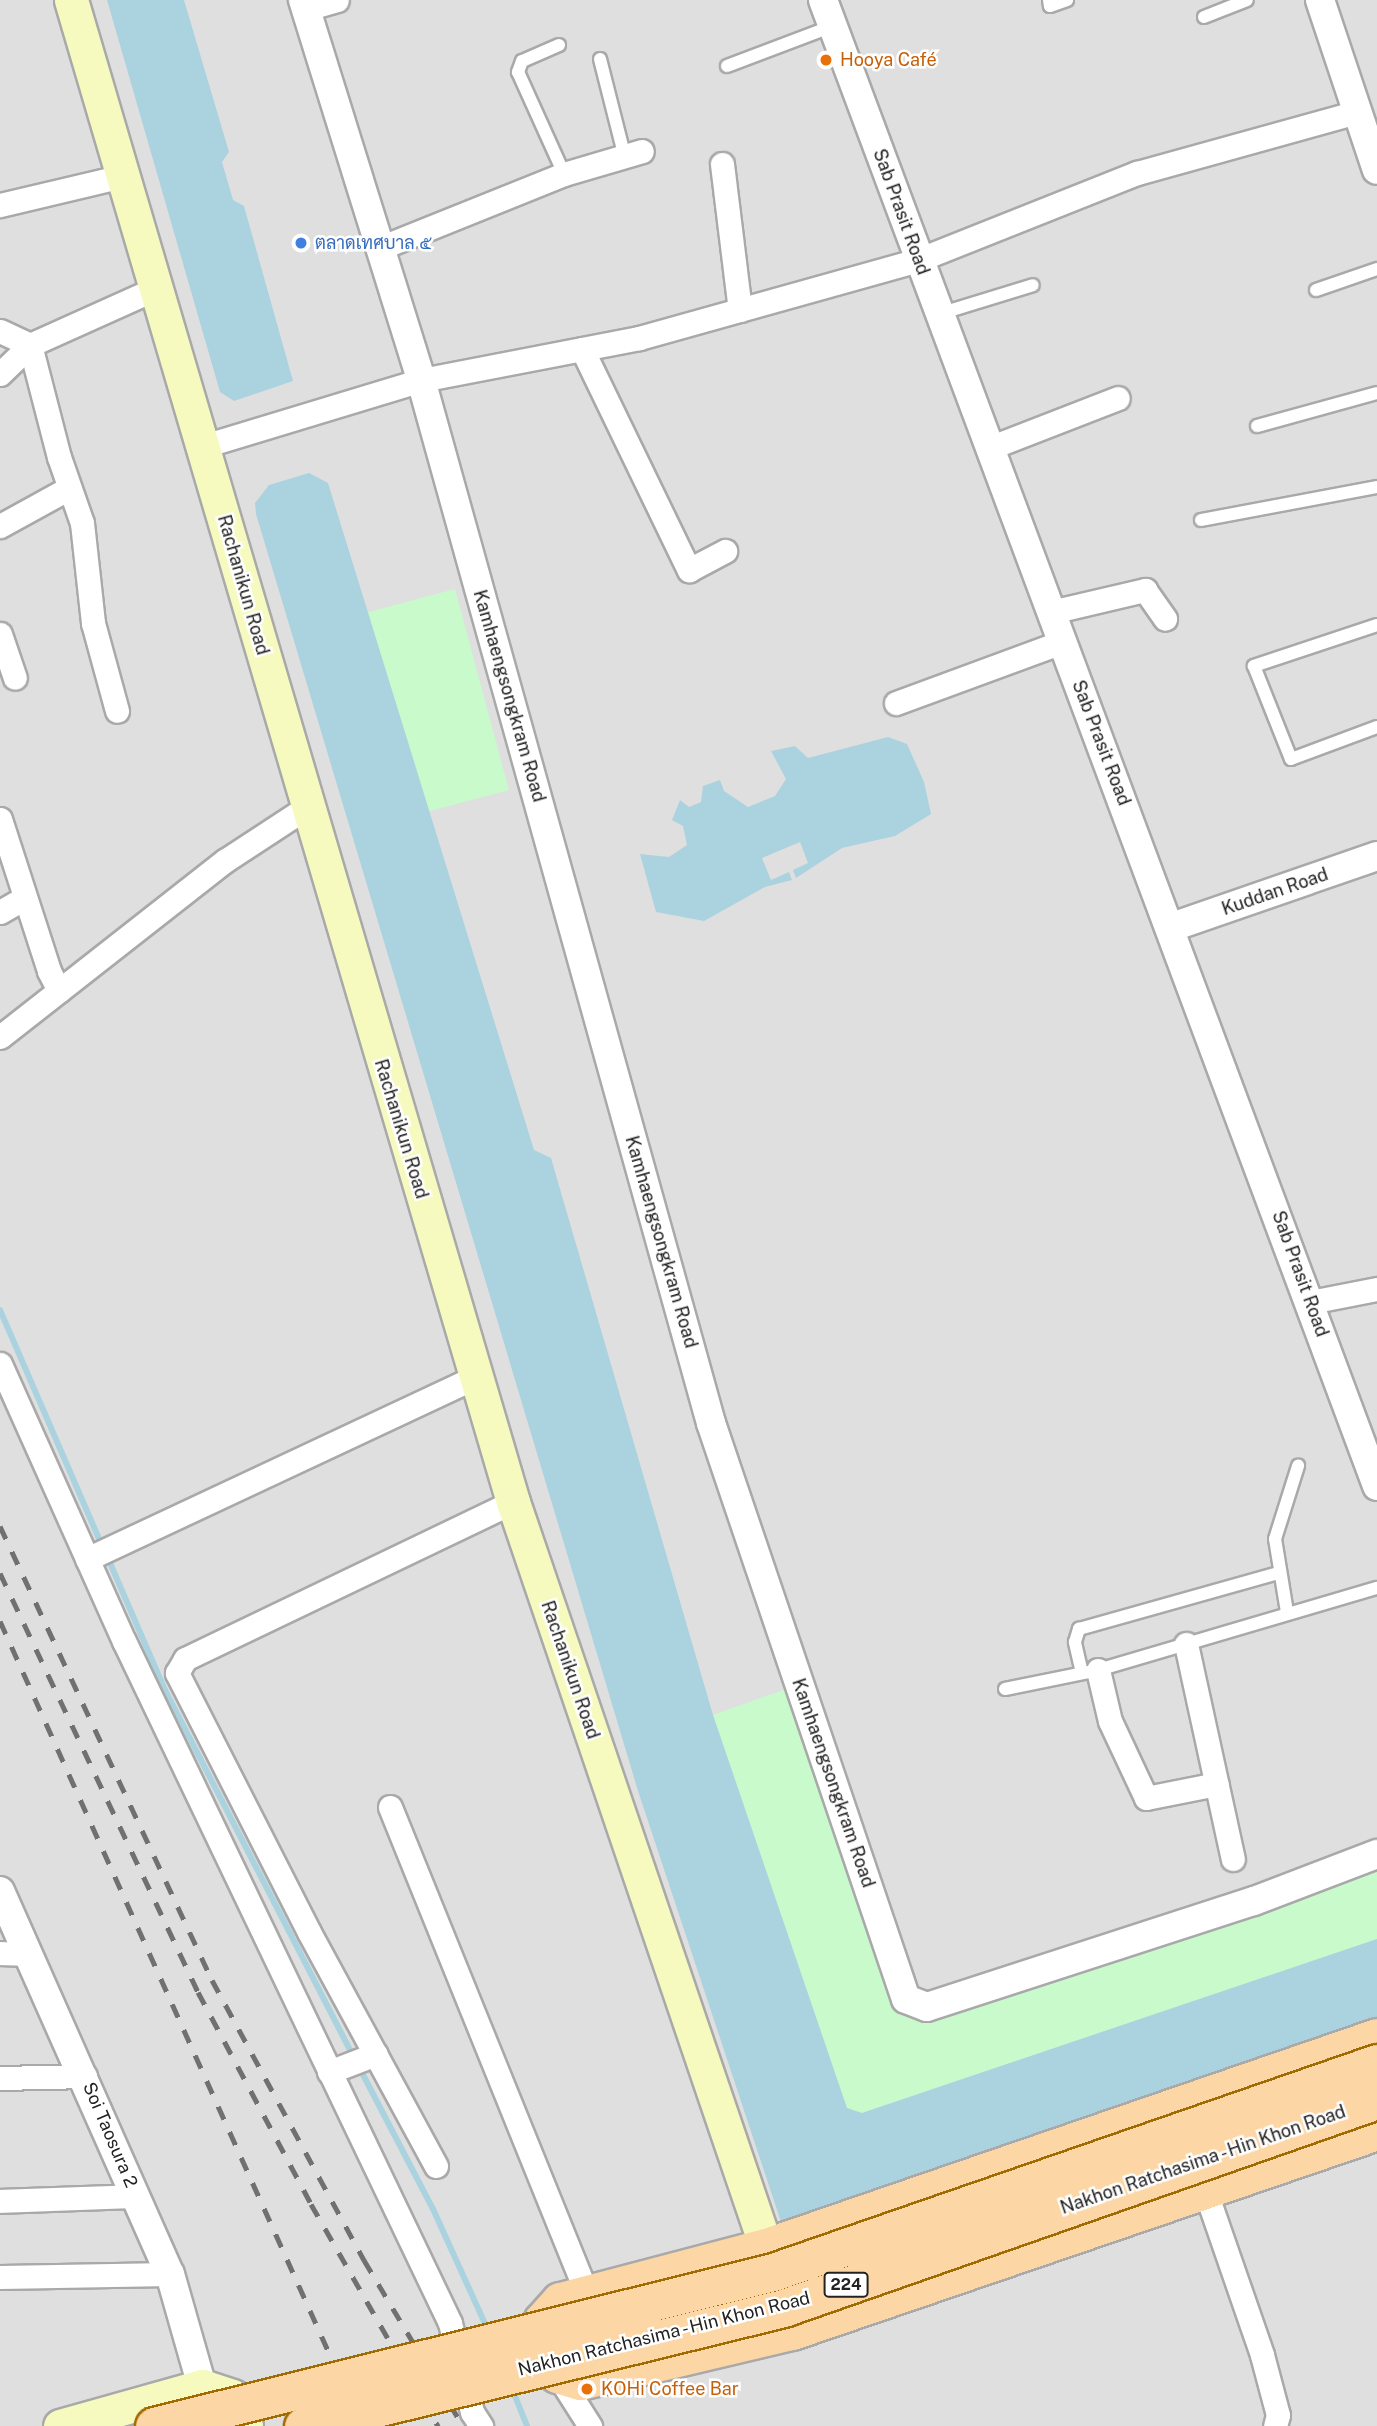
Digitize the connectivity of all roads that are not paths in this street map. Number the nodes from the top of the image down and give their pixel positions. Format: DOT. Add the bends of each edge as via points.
graph roads {
  1 [pos="71,0"];
  2 [pos="337,0"];
  3 [pos="823,0"];
  4 [pos="1049,0"];
  5 [pos="1067,0"];
  6 [pos="1247,0"];
  7 [pos="1320,0"];
  8 [pos="305,5"];
  9 [pos="1205,17"];
  10 [pos="833,26"];
  11 [pos="559,46"];
  12 [pos="600,59"];
  13 [pos="727,66"];
  14 [pos="1357,112"];
  15 [pos="634,155"];
  16 [pos="722,164"];
  17 [pos="1377,170"];
  18 [pos="564,174"];
  19 [pos="124,176"];
  20 [pos="0,205"];
  21 [pos="380,248"];
  22 [pos="918,260"];
  23 [pos="1377,269"];
  24 [pos="1033,285"];
  25 [pos="157,288"];
  26 [pos="1316,290"];
  27 [pos="740,310"];
  28 [pos="939,314"];
  29 [pos="0,331"];
  30 [pos="30,345"];
  31 [pos="582,349"];
  32 [pos="0,373"];
  33 [pos="421,380"];
  34 [pos="1377,393"];
  35 [pos="1118,398"];
  36 [pos="1257,426"];
  37 [pos="204,446"];
  38 [pos="989,448"];
  39 [pos="1377,487"];
  40 [pos="69,488"];
  41 [pos="1201,520"];
  42 [pos="0,526"];
  43 [pos="725,551"];
  44 [pos="1051,612"];
  45 [pos="1165,620"];
  46 [pos="1377,625"];
  47 [pos="0,634"];
  48 [pos="1062,642"];
  49 [pos="15,678"];
  50 [pos="896,703"];
  51 [pos="117,711"];
  52 [pos="1377,727"];
  53 [pos="307,807"];
  54 [pos="0,819"];
  55 [pos="1377,856"];
  56 [pos="24,898"];
  57 [pos="0,912"];
  58 [pos="1172,927"];
  59 [pos="59,990"];
  60 [pos="0,1037"];
  61 [pos="1377,1289"];
  62 [pos="1310,1303"];
  63 [pos="0,1364"];
  64 [pos="475,1377"];
  65 [pos="1298,1465"];
  66 [pos="1377,1486"];
  67 [pos="513,1502"];
  68 [pos="97,1554"];
  69 [pos="1279,1573"];
  70 [pos="1377,1588"];
  71 [pos="1287,1612"];
  72 [pos="1186,1644"];
  73 [pos="1090,1671"];
  74 [pos="1005,1689"];
  75 [pos="1217,1784"];
  76 [pos="390,1807"];
  77 [pos="1377,1854"];
  78 [pos="1233,1859"];
  79 [pos="0,1891"];
  80 [pos="14,1954"];
  81 [pos="1377,2037"];
  82 [pos="371,2056"];
  83 [pos="1377,2063"];
  84 [pos="336,2069"];
  85 [pos="85,2076"];
  86 [pos="0,2078"];
  87 [pos="1377,2100"];
  88 [pos="1377,2131"];
  89 [pos="436,2166"];
  90 [pos="1205,2190"];
  91 [pos="135,2196"];
  92 [pos="0,2201"];
  93 [pos="766,2248"];
  94 [pos="170,2274"];
  95 [pos="0,2277"];
  96 [pos="587,2294"];
  97 [pos="557,2374"];
  98 [pos="202,2386"];
  99 [pos="138,2419"];
  100 [pos="72,2425"];
  101 [pos="246,2426"];
  102 [pos="303,2426"];
  103 [pos="481,2426"];
  104 [pos="590,2426"];
  105 [pos="1275,2426"];
  1 -- 19 [label="main road, Rachanikun Road"];
  2 -- 8 [label="street"];
  3 -- 10 [label="street, Sab Prasit Road"];
  4 -- 5 [label="lane" via="1050,6"];
  6 -- 9 [label="lane"];
  7 -- 14 [label="street"];
  8 -- 21 [label="street, Kamhaengsongkram Road"];
  10 -- 13 [label="lane"];
  10 -- 22 [label="street, Sab Prasit Road"];
  11 -- 18 [label="lane" via="522,61 519,72"];
  12 -- 15 [label="lane"];
  14 -- 17 [label="street"];
  14 -- 22 [label="street" via="1136,173"];
  15 -- 18 [label="street"];
  16 -- 27 [label="street"];
  18 -- 21 [label="street"];
  19 -- 20 [label="street"];
  19 -- 25 [label="main road, Rachanikun Road"];
  21 -- 33 [label="street, Kamhaengsongkram Road"];
  22 -- 27 [label="street"];
  22 -- 28 [label="street, Sab Prasit Road"];
  23 -- 26 [label="lane"];
  24 -- 28 [label="lane"];
  25 -- 30 [label="street"];
  25 -- 37 [label="main road, Rachanikun Road"];
  27 -- 31 [label="street"];
  28 -- 38 [label="street, Sab Prasit Road"];
  29 -- 30 [label="street"];
  30 -- 32 [label="street"];
  30 -- 40 [label="street"];
  31 -- 33 [label="street"];
  31 -- 43 [label="street" via="690,570"];
  33 -- 37 [label="street"];
  33 -- 77 [label="street, Kamhaengsongkram Road" via="711,1423 906,1999 927,2007 1254,1901"];
  34 -- 36 [label="lane"];
  35 -- 38 [label="street"];
  37 -- 53 [label="main road, Rachanikun Road"];
  38 -- 44 [label="street, Sab Prasit Road"];
  39 -- 41 [label="lane"];
  40 -- 42 [label="street"];
  40 -- 51 [label="street" via="82,523 93,623"];
  44 -- 45 [label="street" via="1145,590"];
  44 -- 48 [label="street, Sab Prasit Road"];
  46 -- 52 [label="lane" via="1254,666 1291,759"];
  47 -- 49 [label="street"];
  48 -- 50 [label="street"];
  48 -- 58 [label="street, Sab Prasit Road"];
  53 -- 59 [label="street" via="226,860"];
  53 -- 64 [label="main road, Rachanikun Road"];
  54 -- 56 [label="street"];
  55 -- 58 [label="street, Kuddan Road"];
  56 -- 57 [label="street"];
  56 -- 59 [label="street"];
  58 -- 62 [label="street, Sab Prasit Road"];
  59 -- 60 [label="street"];
  61 -- 62 [label="street"];
  62 -- 66 [label="street, Sab Prasit Road"];
  63 -- 68 [label="street"];
  64 -- 67 [label="main road, Rachanikun Road"];
  64 -- 68 [label="street"];
  65 -- 69 [label="lane" via="1275,1539"];
  67 -- 82 [label="street" via="178,1665 182,1686"];
  67 -- 93 [label="main road, Rachanikun Road"];
  68 -- 84 [label="street"];
  69 -- 71 [label="lane"];
  69 -- 73 [label="lane" via="1079,1629 1075,1642"];
  70 -- 71 [label="lane"];
  71 -- 72 [label="lane"];
  72 -- 73 [label="lane"];
  72 -- 75 [label="street"];
  73 -- 74 [label="lane"];
  73 -- 75 [label="street" via="1146,1798"];
  75 -- 78 [label="street"];
  76 -- 96 [label="street"];
  79 -- 80 [label="street, Soi Taosura 2"];
  80 -- 85 [label="street, Soi Taosura 2"];
  81 -- 93 [label="main road"];
  82 -- 84 [label="street"];
  82 -- 89 [label="street"];
  83 -- 99 [label="main road, bridge" via="773,2272"];
  84 -- 103 [label="street" via="450,2323 472,2412"];
  85 -- 86 [label="street"];
  85 -- 91 [label="street, Soi Taosura 2"];
  87 -- 102 [label="main road, Nakhon Ratchasima - Hin Khon Road / 224, bridge" via="786,2307"];
  88 -- 90 [label="main road"];
  90 -- 97 [label="main road" via="792,2331 580,2381"];
  90 -- 105 [label="street" via="1262,2355 1278,2415"];
  91 -- 92 [label="street"];
  91 -- 94 [label="street, Soi Taosura 2"];
  93 -- 96 [label="main road"];
  94 -- 95 [label="street"];
  94 -- 98 [label="street, Soi Taosura 2"];
  96 -- 97 [label="main road" via="561,2301 542,2321 539,2349"];
  97 -- 104 [label="street"];
  98 -- 99 [label="main road"];
  98 -- 101 [label="main road" via="232,2396"];
  99 -- 100 [label="main road"];
}
